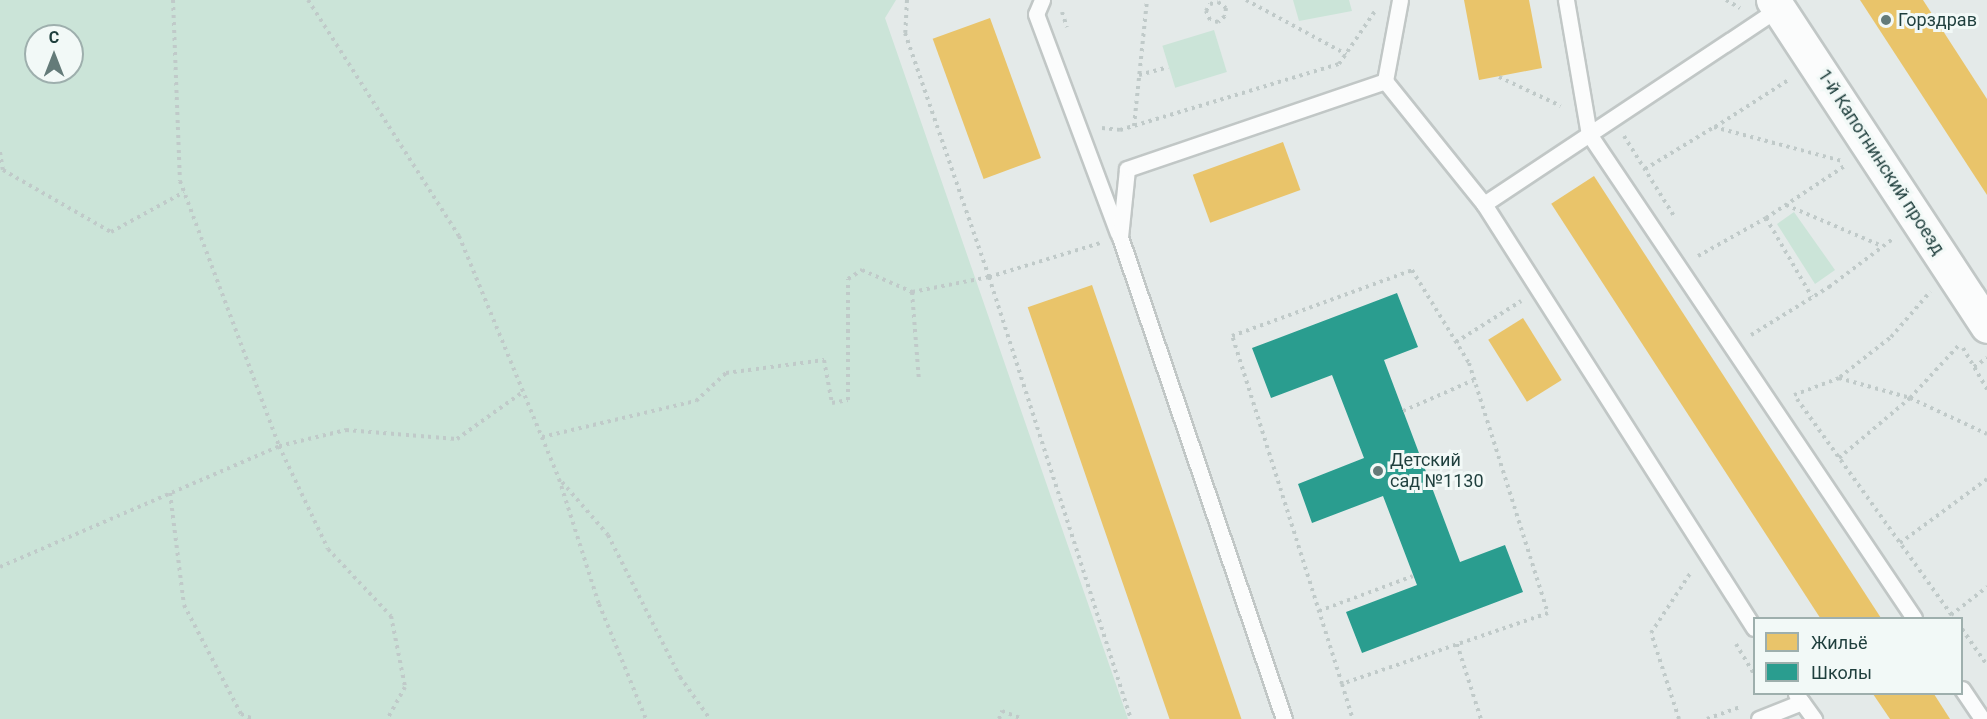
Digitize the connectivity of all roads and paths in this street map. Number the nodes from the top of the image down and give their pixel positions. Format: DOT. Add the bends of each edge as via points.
graph roads {
  1 [pos="173,0"];
  2 [pos="308,0"];
  3 [pos="908,0"];
  4 [pos="1042,0"];
  5 [pos="1147,0"];
  6 [pos="1246,0"];
  7 [pos="1400,0"];
  8 [pos="1566,0"];
  9 [pos="1726,0"];
  10 [pos="1218,1"];
  11 [pos="1767,4"];
  12 [pos="1060,5"];
  13 [pos="1378,7"];
  14 [pos="1740,8"];
  15 [pos="1730,14"];
  16 [pos="1071,39"];
  17 [pos="1346,54"];
  18 [pos="1168,67"];
  19 [pos="1788,67"];
  20 [pos="1139,75"];
  21 [pos="1498,77"];
  22 [pos="1385,81"];
  23 [pos="1560,95"];
  24 [pos="1562,106"];
  25 [pos="1563,114"];
  26 [pos="1099,117"];
  27 [pos="1134,126"];
  28 [pos="1714,127"];
  29 [pos="1633,128"];
  30 [pos="1589,134"];
  31 [pos="0,152"];
  32 [pos="1842,153"];
  33 [pos="1849,163"];
  34 [pos="1645,169"];
  35 [pos="1855,172"];
  36 [pos="184,192"];
  37 [pos="1484,204"];
  38 [pos="1786,205"];
  39 [pos="1766,218"];
  40 [pos="1680,227"];
  41 [pos="1890,228"];
  42 [pos="1120,237"];
  43 [pos="1896,237"];
  44 [pos="1692,246"];
  45 [pos="1901,246"];
  46 [pos="1883,247"];
  47 [pos="1698,256"];
  48 [pos="1704,265"];
  49 [pos="989,277"];
  50 [pos="1924,283"];
  51 [pos="912,292"];
  52 [pos="1516,292"];
  53 [pos="1930,292"];
  54 [pos="1812,297"];
  55 [pos="1934,298"];
  56 [pos="1521,301"];
  57 [pos="1528,311"];
  58 [pos="1977,322"];
  59 [pos="1745,327"];
  60 [pos="1751,335"];
  61 [pos="1456,342"];
  62 [pos="1757,344"];
  63 [pos="1960,344"];
  64 [pos="1987,358"];
  65 [pos="1974,367"];
  66 [pos="1839,378"];
  67 [pos="919,380"];
  68 [pos="1474,380"];
  69 [pos="1788,386"];
  70 [pos="1987,389"];
  71 [pos="524,391"];
  72 [pos="1794,395"];
  73 [pos="1910,398"];
  74 [pos="1403,411"];
  75 [pos="1987,434"];
  76 [pos="543,437"];
  77 [pos="279,446"];
  78 [pos="1839,458"];
  79 [pos="559,479"];
  80 [pos="1987,479"];
  81 [pos="170,493"];
  82 [pos="1900,543"];
  83 [pos="1685,562"];
  84 [pos="0,567"];
  85 [pos="1691,572"];
  86 [pos="1413,576"];
  87 [pos="1697,582"];
  88 [pos="1987,587"];
  89 [pos="1319,611"];
  90 [pos="1913,617"];
  91 [pos="1953,617"];
  92 [pos="1753,625"];
  93 [pos="1963,630"];
  94 [pos="1729,633"];
  95 [pos="1457,644"];
  96 [pos="1987,664"];
  97 [pos="1753,671"];
  98 [pos="1342,684"];
  99 [pos="1963,690"];
  100 [pos="1799,698"];
  101 [pos="254,719"];
  102 [pos="387,719"];
  103 [pos="646,719"];
  104 [pos="710,719"];
  105 [pos="999,719"];
  106 [pos="1023,719"];
  107 [pos="1131,719"];
  108 [pos="1284,719"];
  109 [pos="1353,719"];
  110 [pos="1481,719"];
  111 [pos="1678,719"];
  112 [pos="1759,719"];
  113 [pos="1814,719"];
  114 [pos="1982,719"];
  1 -- 36 [label="path" via="180,181"];
  2 -- 71 [label="path" via="459,236"];
  3 -- 49 [label="path" via="904,33"];
  4 -- 42 [label="lane" via="1036,14"];
  5 -- 20 [label="path"];
  6 -- 17 [label="path"];
  7 -- 22 [label="lane"];
  8 -- 30 [label="lane"];
  9 -- 14 [label="path"];
  10 -- 10 [label="path" via="1209,4 1209,20 1218,22 1225,16 1226,8"];
  11 -- 14 [label="path"];
  11 -- 30 [label="lane"];
  11 -- 58 [label="street, 1-й Капотнинский проезд"];
  12 -- 16 [label="path"];
  13 -- 17 [label="path"];
  14 -- 15 [label="path"];
  17 -- 27 [label="path" via="1339,64"];
  18 -- 20 [label="path"];
  19 -- 28 [label="path" via="1794,77"];
  20 -- 27 [label="path"];
  21 -- 24 [label="path"];
  22 -- 37 [label="lane"];
  22 -- 42 [label="lane" via="1127,169"];
  23 -- 24 [label="path"];
  24 -- 25 [label="path"];
  26 -- 27 [label="path" via="1102,129"];
  28 -- 33 [label="path"];
  28 -- 34 [label="path"];
  29 -- 34 [label="path" via="1623,135"];
  30 -- 37 [label="lane"];
  30 -- 90 [label="lane"];
  31 -- 36 [label="path" via="3,170 111,232"];
  32 -- 33 [label="path"];
  33 -- 35 [label="path"];
  33 -- 38 [label="path"];
  34 -- 40 [label="path"];
  36 -- 77 [label="path"];
  37 -- 92 [label="lane"];
  38 -- 39 [label="path"];
  38 -- 46 [label="path"];
  39 -- 47 [label="path"];
  39 -- 54 [label="path"];
  41 -- 43 [label="path"];
  42 -- 49 [label="path"];
  42 -- 108 [label="lane"];
  43 -- 45 [label="path"];
  43 -- 46 [label="path"];
  44 -- 47 [label="path"];
  46 -- 54 [label="path"];
  47 -- 48 [label="path"];
  49 -- 51 [label="path"];
  49 -- 107 [label="path"];
  50 -- 53 [label="path"];
  51 -- 67 [label="path"];
  51 -- 76 [label="path" via="862,270 848,279 848,400 832,403 824,360 726,373 696,401"];
  52 -- 56 [label="path"];
  53 -- 55 [label="path"];
  53 -- 66 [label="path" via="1891,337"];
  54 -- 60 [label="path"];
  56 -- 57 [label="path"];
  56 -- 61 [label="path"];
  58 -- 63 [label="path"];
  59 -- 60 [label="path"];
  60 -- 62 [label="path"];
  61 -- 68 [label="path"];
  61 -- 89 [label="path" via="1412,270 1232,336"];
  63 -- 65 [label="path"];
  63 -- 73 [label="path"];
  64 -- 65 [label="path"];
  65 -- 70 [label="path"];
  66 -- 72 [label="path"];
  66 -- 73 [label="path"];
  68 -- 74 [label="path"];
  68 -- 95 [label="path" via="1548,613"];
  69 -- 72 [label="path"];
  71 -- 76 [label="path"];
  71 -- 77 [label="path" via="457,439 346,429"];
  72 -- 78 [label="path"];
  73 -- 75 [label="path"];
  73 -- 78 [label="path"];
  76 -- 79 [label="path"];
  77 -- 81 [label="path"];
  77 -- 102 [label="path" via="328,549 391,616 405,687"];
  78 -- 82 [label="path"];
  79 -- 103 [label="path" via="599,604"];
  79 -- 104 [label="path" via="608,535 680,677"];
  80 -- 82 [label="path"];
  81 -- 84 [label="path"];
  81 -- 101 [label="path" via="184,605 241,714"];
  82 -- 91 [label="path"];
  83 -- 85 [label="path"];
  85 -- 87 [label="path"];
  85 -- 111 [label="path" via="1651,633"];
  86 -- 89 [label="path"];
  88 -- 91 [label="path"];
  89 -- 98 [label="path"];
  93 -- 96 [label="path"];
  94 -- 97 [label="path"];
  95 -- 98 [label="path"];
  95 -- 110 [label="path"];
  98 -- 109 [label="path"];
  99 -- 114 [label="lane"];
  100 -- 112 [label="lane"];
  100 -- 113 [label="lane"];
  105 -- 106 [label="path" via="1002,711"];
}
